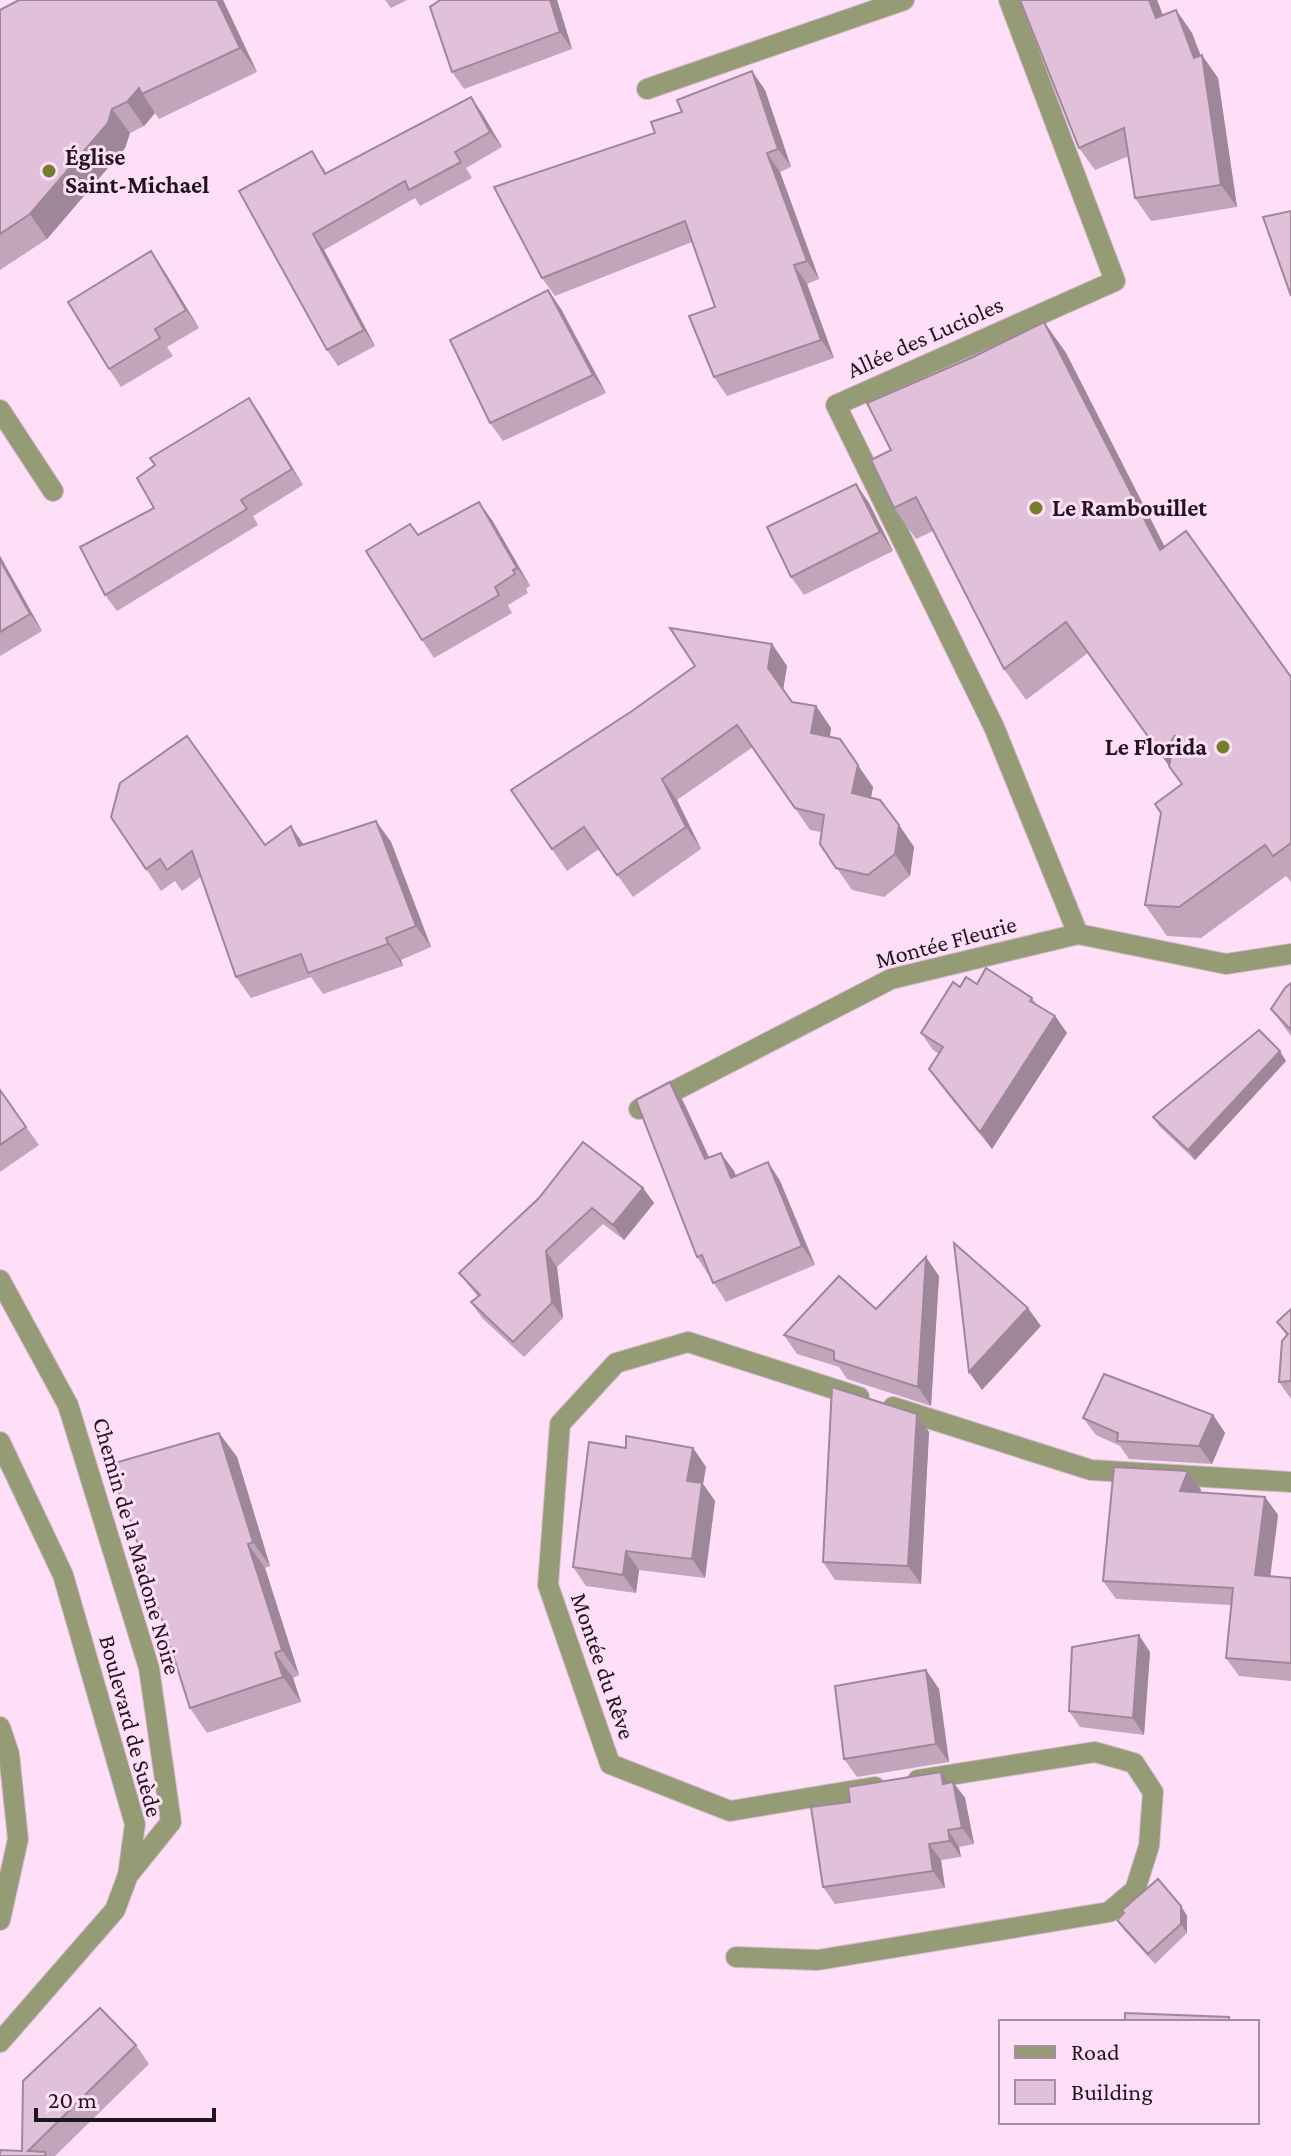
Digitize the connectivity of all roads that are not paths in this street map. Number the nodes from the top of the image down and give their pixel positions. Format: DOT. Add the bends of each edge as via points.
graph roads {
  1 [pos="904,0"];
  2 [pos="1009,0"];
  3 [pos="647,89"];
  4 [pos="0,410"];
  5 [pos="53,491"];
  6 [pos="1078,934"];
  7 [pos="1291,954"];
  8 [pos="639,1109"];
  9 [pos="0,1280"];
  10 [pos="0,1442"];
  11 [pos="1291,1482"];
  12 [pos="0,1727"];
  13 [pos="128,1875"];
  14 [pos="0,1920"];
  15 [pos="736,1957"];
  16 [pos="0,2042"];
  1 -- 3 [label="street"];
  2 -- 6 [label="street, Allée des Lucioles" via="1115,281 836,405 994,727"];
  4 -- 5 [label="street"];
  6 -- 7 [label="street, Montée Fleurie" via="1226,964"];
  6 -- 8 [label="street, Montée Fleurie" via="891,979"];
  9 -- 13 [label="street, Chemin de la Madone Noire" via="68,1405 149,1668 171,1822"];
  10 -- 13 [label="street, Boulevard de Suède" via="63,1575 135,1824"];
  11 -- 15 [label="street, Montée du Rêve" via="1091,1470 688,1342 616,1363 560,1424 548,1585 610,1764 730,1811 1095,1752 1134,1763 1153,1792 1149,1846 1135,1890 1109,1912 818,1960"];
  12 -- 14 [label="street" via="9,1754 18,1839"];
  13 -- 16 [label="street, Boulevard de Suède" via="115,1910"];
}
